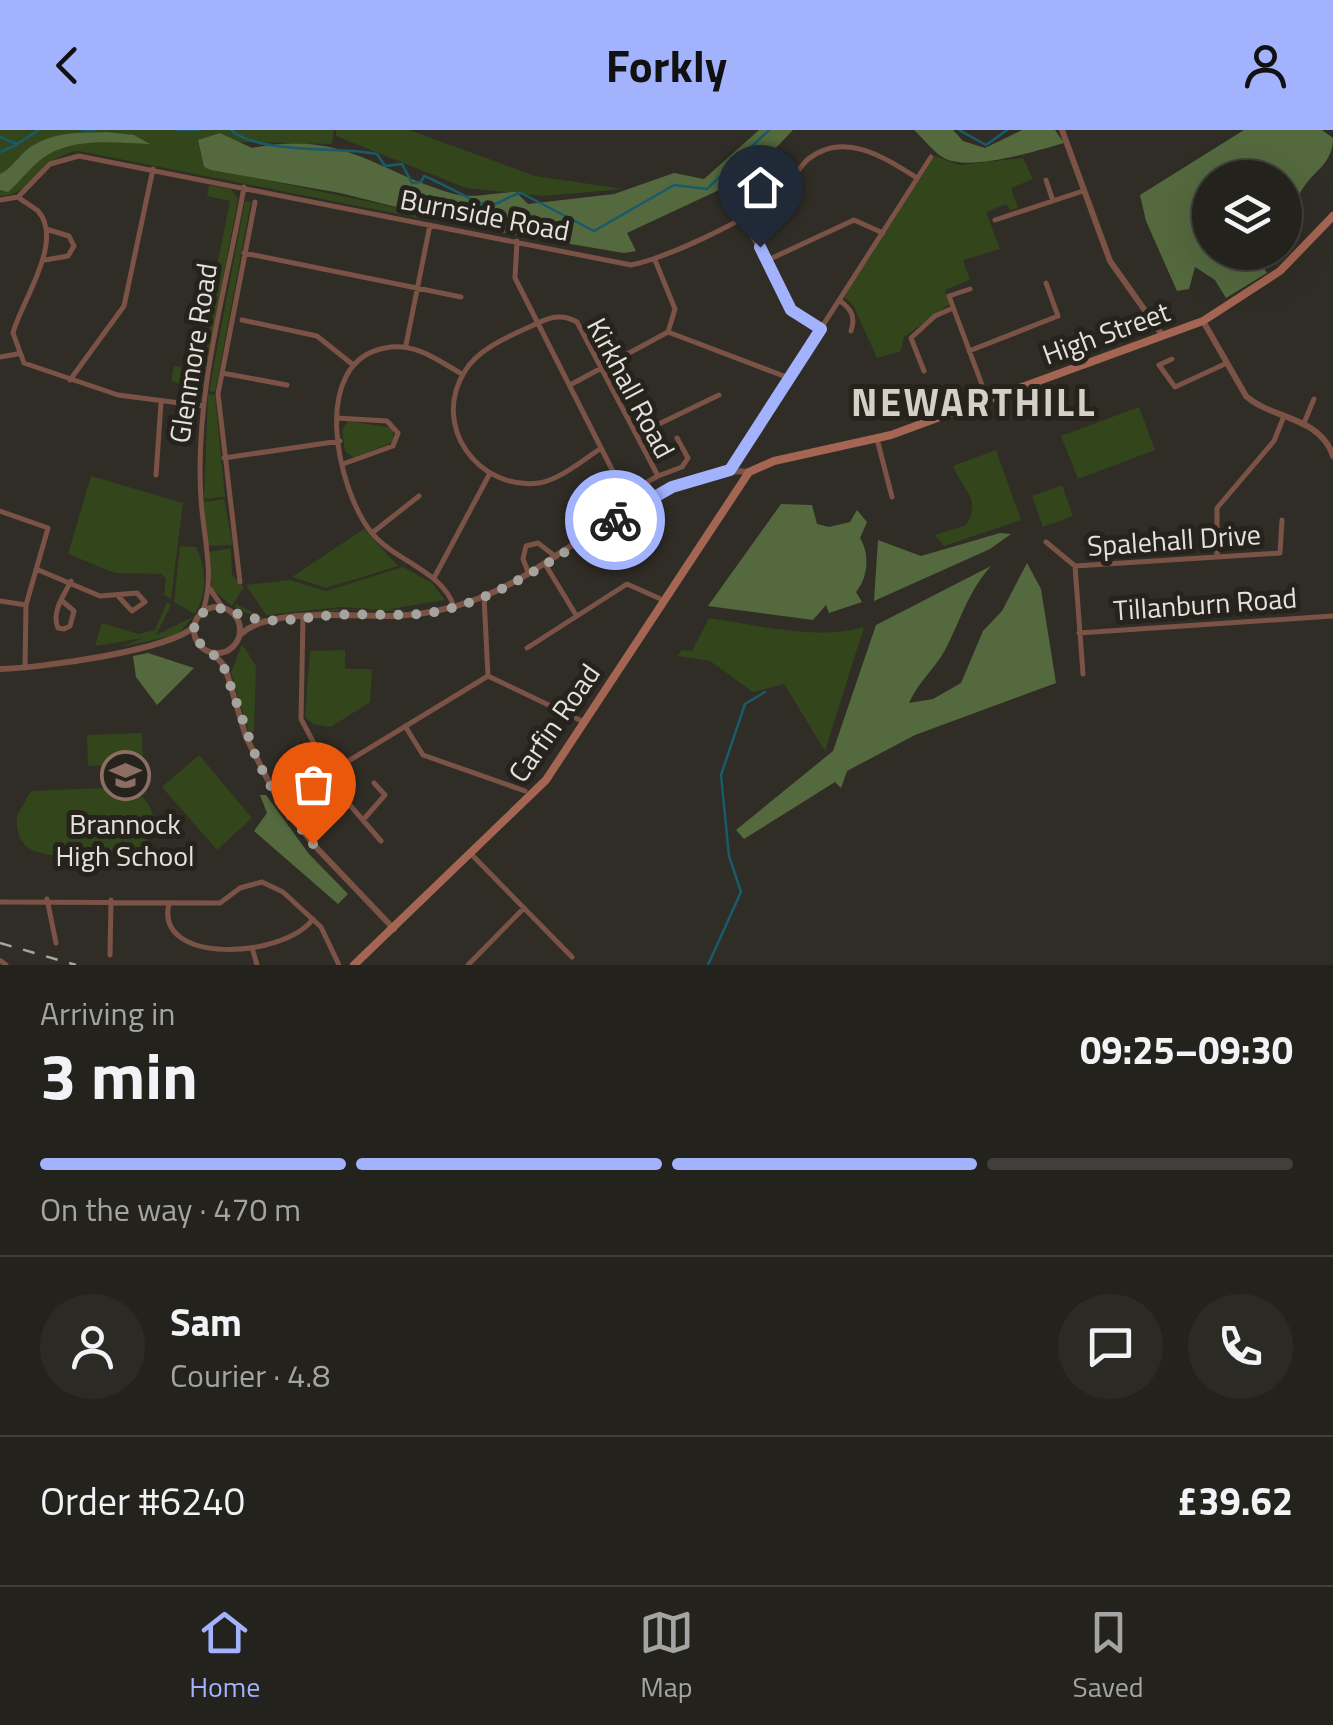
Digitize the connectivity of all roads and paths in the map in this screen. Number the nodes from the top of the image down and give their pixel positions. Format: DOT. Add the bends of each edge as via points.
graph roads {
  1 [pos="1062,130"];
  2 [pos="931,157"];
  3 [pos="153,170"];
  4 [pos="917,178"];
  5 [pos="1046,180"];
  6 [pos="244,187"];
  7 [pos="1083,191"];
  8 [pos="18,197"];
  9 [pos="0,200"];
  10 [pos="1053,201"];
  11 [pos="255,202"];
  12 [pos="742,216"];
  13 [pos="1333,216"];
  14 [pos="995,220"];
  15 [pos="430,225"];
  16 [pos="46,229"];
  17 [pos="883,233"];
  18 [pos="517,241"];
  19 [pos="244,254"];
  20 [pos="44,260"];
  21 [pos="655,260"];
  22 [pos="768,260"];
  23 [pos="1046,283"];
  24 [pos="416,289"];
  25 [pos="970,289"];
  26 [pos="461,297"];
  27 [pos="839,300"];
  28 [pos="953,308"];
  29 [pos="242,320"];
  30 [pos="1204,320"];
  31 [pos="537,324"];
  32 [pos="821,329"];
  33 [pos="851,331"];
  34 [pos="668,332"];
  35 [pos="1163,336"];
  36 [pos="406,346"];
  37 [pos="969,351"];
  38 [pos="18,354"];
  39 [pos="0,357"];
  40 [pos="1172,360"];
  41 [pos="1228,363"];
  42 [pos="352,365"];
  43 [pos="603,370"];
  44 [pos="924,371"];
  45 [pos="222,372"];
  46 [pos="462,374"];
  47 [pos="789,378"];
  48 [pos="70,381"];
  49 [pos="287,385"];
  50 [pos="570,385"];
  51 [pos="1174,388"];
  52 [pos="719,395"];
  53 [pos="1174,398"];
  54 [pos="1314,399"];
  55 [pos="988,401"];
  56 [pos="161,403"];
  57 [pos="202,406"];
  58 [pos="1285,413"];
  59 [pos="337,418"];
  60 [pos="1304,423"];
  61 [pos="638,434"];
  62 [pos="677,438"];
  63 [pos="877,439"];
  64 [pos="340,440"];
  65 [pos="600,450"];
  66 [pos="1333,456"];
  67 [pos="223,458"];
  68 [pos="343,464"];
  69 [pos="730,470"];
  70 [pos="749,472"];
  71 [pos="156,475"];
  72 [pos="489,475"];
  73 [pos="658,476"];
  74 [pos="624,495"];
  75 [pos="419,496"];
  76 [pos="892,497"];
  77 [pos="632,509"];
  78 [pos="0,511"];
  79 [pos="1282,520"];
  80 [pos="372,533"];
  81 [pos="1046,542"];
  82 [pos="556,556"];
  83 [pos="1217,557"];
  84 [pos="545,564"];
  85 [pos="1075,566"];
  86 [pos="36,569"];
  87 [pos="528,574"];
  88 [pos="434,579"];
  89 [pos="71,580"];
  90 [pos="240,582"];
  91 [pos="209,586"];
  92 [pos="484,597"];
  93 [pos="119,598"];
  94 [pos="62,600"];
  95 [pos="664,600"];
  96 [pos="0,601"];
  97 [pos="26,605"];
  98 [pos="454,607"];
  99 [pos="223,608"];
  100 [pos="202,613"];
  101 [pos="576,615"];
  102 [pos="236,616"];
  103 [pos="1333,616"];
  104 [pos="303,618"];
  105 [pos="262,622"];
  106 [pos="194,626"];
  107 [pos="1079,632"];
  108 [pos="240,635"];
  109 [pos="169,640"];
  110 [pos="200,646"];
  111 [pos="234,646"];
  112 [pos="527,648"];
  113 [pos="213,653"];
  114 [pos="25,668"];
  115 [pos="0,669"];
  116 [pos="1084,674"];
  117 [pos="488,676"];
  118 [pos="228,677"];
  119 [pos="584,722"];
  120 [pos="405,726"];
  121 [pos="327,774"];
  122 [pos="374,783"];
  123 [pos="525,791"];
  124 [pos="363,820"];
  125 [pos="381,841"];
  126 [pos="472,855"];
  127 [pos="47,899"];
  128 [pos="111,900"];
  129 [pos="0,902"];
  130 [pos="169,904"];
  131 [pos="524,908"];
  132 [pos="313,918"];
  133 [pos="394,929"];
  134 [pos="100,939"];
  135 [pos="110,939"];
  136 [pos="56,943"];
  137 [pos="172,944"];
  138 [pos="254,951"];
  139 [pos="110,955"];
  140 [pos="205,957"];
  141 [pos="572,957"];
  142 [pos="470,964"];
  143 [pos="257,965"];
  144 [pos="340,965"];
  145 [pos="354,965"];
  1 -- 7 [label="street"];
  2 -- 4 [label="street"];
  3 -- 6 [label="street, Burnside Road"];
  3 -- 8 [label="street, Burnside Road" via="68,156 50,164"];
  3 -- 48 [label="street" via="124,306"];
  4 -- 12 [label="street, Burnside Road" via="860,145 827,146 772,200"];
  4 -- 17 [label="street"];
  5 -- 10 [label="street"];
  6 -- 15 [label="street, Burnside Road"];
  6 -- 57 [label="street, Glenmore Road"];
  7 -- 10 [label="street"];
  7 -- 35 [label="street" via="1110,262"];
  8 -- 9 [label="street"];
  8 -- 16 [label="street" via="39,212"];
  10 -- 14 [label="street"];
  11 -- 19 [label="street"];
  12 -- 21 [label="street, Burnside Road"];
  12 -- 22 [label="street"];
  13 -- 30 [label="main road, High Street" via="1280,271"];
  15 -- 18 [label="street, Burnside Road"];
  15 -- 24 [label="street"];
  16 -- 20 [label="street"];
  16 -- 20 [label="street" via="68,236 74,246 68,256"];
  17 -- 22 [label="street" via="854,220"];
  17 -- 27 [label="street"];
  18 -- 21 [label="street, Burnside Road" via="631,265"];
  18 -- 31 [label="street" via="514,278"];
  19 -- 24 [label="street"];
  19 -- 45 [label="street"];
  20 -- 38 [label="street" via="16,325"];
  21 -- 34 [label="street" via="675,309"];
  22 -- 32 [label="street" via="791,310"];
  23 -- 37 [label="street" via="1058,316"];
  24 -- 26 [label="street"];
  24 -- 36 [label="street"];
  25 -- 28 [label="street" via="949,296"];
  27 -- 32 [label="street"];
  27 -- 33 [label="street" via="850,308"];
  28 -- 37 [label="street"];
  28 -- 44 [label="street" via="911,338"];
  29 -- 42 [label="street" via="317,336"];
  30 -- 35 [label="main road, High Street"];
  30 -- 41 [label="street"];
  31 -- 43 [label="street, Kirkhall Road" via="563,316 577,322"];
  31 -- 46 [label="street" via="477,356"];
  31 -- 50 [label="street"];
  32 -- 47 [label="street"];
  34 -- 43 [label="street"];
  34 -- 47 [label="street"];
  35 -- 55 [label="main road, High Street"];
  36 -- 42 [label="street" via="382,348"];
  36 -- 46 [label="street"];
  37 -- 55 [label="street"];
  38 -- 39 [label="street"];
  38 -- 48 [label="street" via="30,367"];
  40 -- 51 [label="street" via="1159,364"];
  41 -- 51 [label="street"];
  41 -- 58 [label="street" via="1255,404"];
  42 -- 59 [label="street" via="341,382"];
  43 -- 50 [label="street"];
  43 -- 61 [label="street, Kirkhall Road"];
  45 -- 49 [label="street"];
  45 -- 67 [label="street" via="217,412"];
  46 -- 72 [label="street" via="453,413 458,440"];
  47 -- 69 [label="street"];
  48 -- 56 [label="street"];
  50 -- 65 [label="street"];
  51 -- 53 [label="street"];
  52 -- 61 [label="street"];
  54 -- 60 [label="street"];
  55 -- 63 [label="main road, High Street"];
  56 -- 57 [label="street"];
  56 -- 71 [label="street"];
  57 -- 91 [label="street, Glenmore Road" via="199,462"];
  58 -- 60 [label="street"];
  58 -- 83 [label="street" via="1274,441 1217,508"];
  59 -- 64 [label="street"];
  59 -- 68 [label="street" via="386,421 398,433 393,446"];
  60 -- 66 [label="street"];
  61 -- 73 [label="street, Kirkhall Road"];
  62 -- 73 [label="street" via="688,458"];
  63 -- 70 [label="main road, High Street"];
  63 -- 76 [label="street"];
  64 -- 67 [label="street"];
  64 -- 68 [label="street"];
  65 -- 72 [label="street" via="542,483"];
  65 -- 74 [label="street"];
  67 -- 90 [label="street"];
  68 -- 80 [label="street" via="352,500"];
  69 -- 70 [label="street"];
  69 -- 77 [label="street" via="686,482"];
  70 -- 95 [label="main road, Carfin Road"];
  72 -- 88 [label="street"];
  73 -- 74 [label="street, Kirkhall Road"];
  74 -- 77 [label="street"];
  75 -- 80 [label="street"];
  77 -- 82 [label="street"];
  78 -- 86 [label="street" via="48,528"];
  79 -- 83 [label="street, Spalehall Drive" via="1280,553"];
  80 -- 88 [label="street"];
  81 -- 85 [label="street, Spalehall Drive"];
  82 -- 84 [label="street"];
  82 -- 87 [label="street" via="538,542 526,546"];
  83 -- 85 [label="street, Spalehall Drive"];
  84 -- 87 [label="street"];
  84 -- 101 [label="street"];
  85 -- 107 [label="street"];
  86 -- 89 [label="street"];
  86 -- 97 [label="street"];
  87 -- 92 [label="street"];
  88 -- 98 [label="street"];
  89 -- 93 [label="street"];
  89 -- 94 [label="street"];
  91 -- 99 [label="street, Glenmore Road"];
  91 -- 100 [label="street, Glenmore Road"];
  92 -- 98 [label="street"];
  92 -- 117 [label="street"];
  93 -- 93 [label="street" via="137,593 144,602 132,611"];
  94 -- 94 [label="street" via="55,621 64,629 74,610"];
  95 -- 101 [label="street" via="627,584"];
  95 -- 119 [label="main road, Carfin Road"];
  96 -- 97 [label="street"];
  97 -- 114 [label="street"];
  98 -- 104 [label="street"];
  99 -- 100 [label="street"];
  99 -- 102 [label="street"];
  100 -- 106 [label="street"];
  101 -- 112 [label="street"];
  102 -- 105 [label="street"];
  102 -- 108 [label="street"];
  103 -- 107 [label="street, Tillanburn Road"];
  104 -- 105 [label="street"];
  104 -- 121 [label="street" via="301,719"];
  105 -- 108 [label="street"];
  106 -- 109 [label="street"];
  106 -- 110 [label="street"];
  107 -- 116 [label="street"];
  108 -- 111 [label="street"];
  109 -- 110 [label="street"];
  109 -- 114 [label="street"];
  110 -- 113 [label="street"];
  111 -- 113 [label="street"];
  111 -- 118 [label="street"];
  113 -- 118 [label="street"];
  114 -- 115 [label="street"];
  117 -- 119 [label="street"];
  117 -- 120 [label="street"];
  118 -- 133 [label="street" via="246,737 277,798"];
  119 -- 126 [label="main road, Carfin Road" via="546,780"];
  120 -- 121 [label="street"];
  120 -- 123 [label="street" via="423,755"];
  121 -- 124 [label="street"];
  122 -- 124 [label="street" via="386,795"];
  124 -- 125 [label="street"];
  126 -- 131 [label="street"];
  126 -- 133 [label="main road, Carfin Road"];
  127 -- 128 [label="street"];
  127 -- 129 [label="street"];
  127 -- 136 [label="street"];
  128 -- 130 [label="street"];
  128 -- 135 [label="street"];
  130 -- 132 [label="street" via="220,902 262,882"];
  130 -- 137 [label="street"];
  131 -- 141 [label="street"];
  131 -- 142 [label="street"];
  132 -- 138 [label="street" via="296,938"];
  132 -- 144 [label="street"];
  133 -- 145 [label="main road, Carfin Road"];
  134 -- 135 [label="street"];
  135 -- 139 [label="street"];
  138 -- 140 [label="street"];
  138 -- 143 [label="street"];
}
